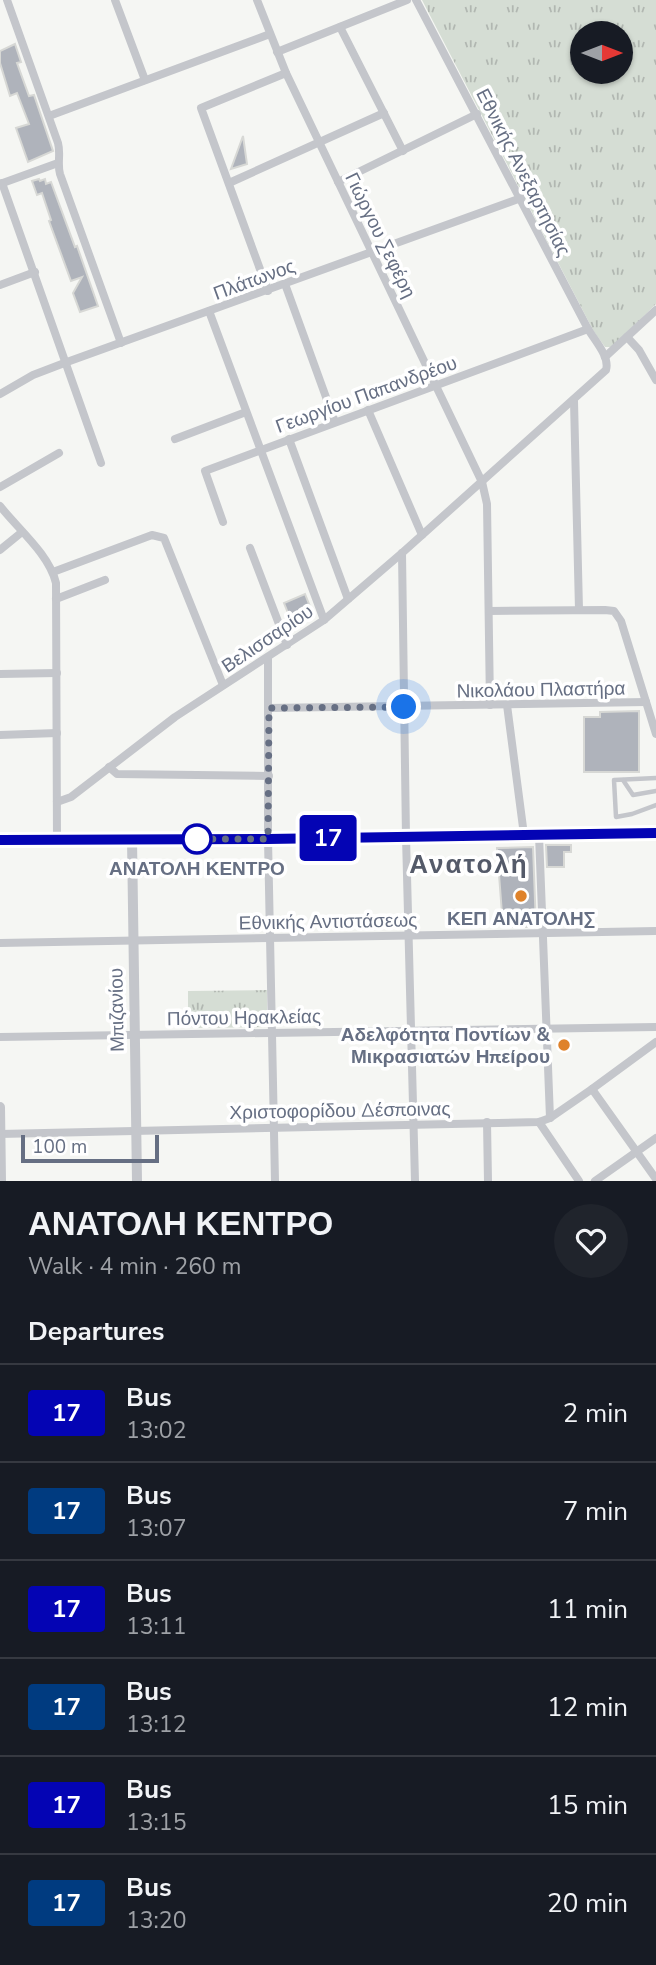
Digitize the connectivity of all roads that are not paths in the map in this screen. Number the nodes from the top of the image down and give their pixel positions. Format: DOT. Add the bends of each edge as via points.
graph roads {
  1 [pos="7,0"];
  2 [pos="115,0"];
  3 [pos="257,0"];
  4 [pos="407,0"];
  5 [pos="416,0"];
  6 [pos="340,27"];
  7 [pos="270,34"];
  8 [pos="277,52"];
  9 [pos="286,73"];
  10 [pos="145,80"];
  11 [pos="384,113"];
  12 [pos="477,114"];
  13 [pos="49,116"];
  14 [pos="319,142"];
  15 [pos="403,151"];
  16 [pos="58,163"];
  17 [pos="338,181"];
  18 [pos="1,183"];
  19 [pos="229,183"];
  20 [pos="521,198"];
  21 [pos="372,253"];
  22 [pos="35,272"];
  23 [pos="285,284"];
  24 [pos="0,285"];
  25 [pos="268,291"];
  26 [pos="656,310"];
  27 [pos="209,311"];
  28 [pos="588,329"];
  29 [pos="627,337"];
  30 [pos="121,343"];
  31 [pos="605,357"];
  32 [pos="67,362"];
  33 [pos="656,380"];
  34 [pos="436,385"];
  35 [pos="0,394"];
  36 [pos="574,401"];
  37 [pos="368,410"];
  38 [pos="246,412"];
  39 [pos="335,422"];
  40 [pos="175,439"];
  41 [pos="289,439"];
  42 [pos="260,449"];
  43 [pos="59,453"];
  44 [pos="101,463"];
  45 [pos="482,482"];
  46 [pos="0,487"];
  47 [pos="1,510"];
  48 [pos="223,522"];
  49 [pos="22,532"];
  50 [pos="422,535"];
  51 [pos="250,548"];
  52 [pos="0,550"];
  53 [pos="402,553"];
  54 [pos="52,572"];
  55 [pos="105,580"];
  56 [pos="56,599"];
  57 [pos="348,599"];
  58 [pos="579,610"];
  59 [pos="489,611"];
  60 [pos="324,620"];
  61 [pos="287,645"];
  62 [pos="268,658"];
  63 [pos="57,673"];
  64 [pos="0,674"];
  65 [pos="223,685"];
  66 [pos="646,702"];
  67 [pos="490,705"];
  68 [pos="507,705"];
  69 [pos="404,707"];
  70 [pos="269,708"];
  71 [pos="57,733"];
  72 [pos="656,734"];
  73 [pos="0,735"];
  74 [pos="109,767"];
  75 [pos="269,776"];
  76 [pos="656,778"];
  77 [pos="622,780"];
  78 [pos="656,791"];
  79 [pos="57,802"];
  80 [pos="656,805"];
  81 [pos="656,833"];
  82 [pos="524,835"];
  83 [pos="539,835"];
  84 [pos="406,837"];
  85 [pos="132,839"];
  86 [pos="268,839"];
  87 [pos="0,840"];
  88 [pos="57,840"];
  89 [pos="656,931"];
  90 [pos="543,933"];
  91 [pos="408,936"];
  92 [pos="270,938"];
  93 [pos="133,941"];
  94 [pos="0,943"];
  95 [pos="656,1027"];
  96 [pos="547,1029"];
  97 [pos="411,1031"];
  98 [pos="272,1033"];
  99 [pos="134,1035"];
  100 [pos="0,1037"];
  101 [pos="656,1042"];
  102 [pos="592,1089"];
  103 [pos="0,1107"];
  104 [pos="550,1118"];
  105 [pos="487,1122"];
  106 [pos="539,1122"];
  107 [pos="414,1124"];
  108 [pos="274,1127"];
  109 [pos="136,1130"];
  110 [pos="0,1133"];
  111 [pos="656,1138"];
  112 [pos="636,1152"];
  113 [pos="656,1179"];
  114 [pos="1,1181"];
  115 [pos="137,1181"];
  116 [pos="275,1181"];
  117 [pos="415,1181"];
  118 [pos="488,1181"];
  119 [pos="579,1181"];
  120 [pos="595,1181"];
  1 -- 13 [label="street"];
  2 -- 10 [label="street"];
  3 -- 7 [label="street, Γιώργου Σεφέρη"];
  4 -- 6 [label="street"];
  5 -- 12 [label="street, Εθνικής Ανεξαρτησίας"];
  6 -- 8 [label="street"];
  6 -- 11 [label="street"];
  7 -- 8 [label="street, Γιώργου Σεφέρη"];
  7 -- 10 [label="street"];
  8 -- 9 [label="street, Γιώργου Σεφέρη"];
  9 -- 14 [label="street, Γιώργου Σεφέρη"];
  9 -- 19 [label="street" via="201,108"];
  10 -- 13 [label="street"];
  11 -- 14 [label="street"];
  11 -- 15 [label="street"];
  12 -- 15 [label="street"];
  12 -- 20 [label="street, Εθνικής Ανεξαρτησίας"];
  13 -- 16 [label="street" via="60,149"];
  14 -- 17 [label="street, Γιώργου Σεφέρη"];
  14 -- 19 [label="street"];
  15 -- 17 [label="street"];
  16 -- 18 [label="street"];
  16 -- 30 [label="street"];
  17 -- 21 [label="street, Γιώργου Σεφέρη"];
  18 -- 22 [label="street"];
  19 -- 25 [label="street"];
  20 -- 21 [label="street, Πλάτωνος"];
  20 -- 28 [label="street, Εθνικής Ανεξαρτησίας"];
  21 -- 23 [label="street, Πλάτωνος"];
  21 -- 34 [label="street, Γιώργου Σεφέρη"];
  22 -- 24 [label="street"];
  22 -- 32 [label="street"];
  23 -- 25 [label="street, Πλάτωνος"];
  23 -- 39 [label="street"];
  25 -- 27 [label="street, Πλάτωνος"];
  26 -- 29 [label="street"];
  27 -- 30 [label="street, Πλάτωνος"];
  27 -- 38 [label="street"];
  28 -- 31 [label="street, Εθνικής Ανεξαρτησίας"];
  28 -- 34 [label="street, Γεωργίου Παπανδρέου"];
  29 -- 31 [label="street"];
  29 -- 33 [label="street"];
  30 -- 32 [label="street, Πλάτωνος"];
  31 -- 36 [label="street, Βελισσαρίου" via="605,372"];
  32 -- 35 [label="street, Πλάτωνος"];
  32 -- 44 [label="street"];
  34 -- 37 [label="street, Γεωργίου Παπανδρέου"];
  34 -- 45 [label="street, Γιώργου Σεφέρη"];
  36 -- 45 [label="street, Βελισσαρίου"];
  36 -- 58 [label="street"];
  37 -- 39 [label="street, Γεωργίου Παπανδρέου"];
  37 -- 50 [label="street"];
  38 -- 40 [label="street"];
  38 -- 42 [label="street"];
  39 -- 41 [label="street, Γεωργίου Παπανδρέου"];
  41 -- 42 [label="street, Γεωργίου Παπανδρέου"];
  41 -- 57 [label="street"];
  42 -- 48 [label="street, Γεωργίου Παπανδρέου" via="205,471"];
  42 -- 60 [label="street"];
  43 -- 46 [label="street"];
  45 -- 50 [label="street, Βελισσαρίου"];
  45 -- 59 [label="street, Γιώργου Σεφέρη" via="487,504"];
  47 -- 49 [label="street"];
  49 -- 52 [label="street"];
  49 -- 54 [label="street"];
  50 -- 53 [label="street, Βελισσαρίου"];
  51 -- 61 [label="street"];
  53 -- 57 [label="street, Βελισσαρίου"];
  53 -- 69 [label="street"];
  54 -- 56 [label="street"];
  54 -- 65 [label="street" via="152,535 164,538"];
  55 -- 56 [label="street"];
  56 -- 63 [label="street"];
  57 -- 60 [label="street, Βελισσαρίου"];
  58 -- 59 [label="street"];
  58 -- 66 [label="street" via="617,614"];
  59 -- 67 [label="street, Γιώργου Σεφέρη"];
  60 -- 61 [label="street, Βελισσαρίου"];
  61 -- 62 [label="street, Βελισσαρίου"];
  62 -- 65 [label="street, Βελισσαρίου"];
  62 -- 70 [label="street"];
  63 -- 64 [label="street"];
  63 -- 71 [label="street"];
  65 -- 74 [label="street, Βελισσαρίου"];
  66 -- 68 [label="street, Νικολάου Πλαστήρα"];
  66 -- 72 [label="street"];
  67 -- 68 [label="street, Νικολάου Πλαστήρα"];
  67 -- 69 [label="street, Νικολάου Πλαστήρα"];
  68 -- 82 [label="street"];
  69 -- 70 [label="street, Νικολάου Πλαστήρα"];
  69 -- 84 [label="street"];
  70 -- 75 [label="street"];
  71 -- 73 [label="street"];
  71 -- 79 [label="street"];
  74 -- 75 [label="street" via="117,774"];
  74 -- 79 [label="street, Βελισσαρίου" via="71,797"];
  75 -- 86 [label="street"];
  76 -- 77 [label="lane"];
  77 -- 78 [label="lane" via="633,795"];
  77 -- 80 [label="lane" via="614,780 616,817"];
  79 -- 88 [label="street"];
  81 -- 83 [label="main road"];
  82 -- 83 [label="main road"];
  82 -- 84 [label="main road"];
  83 -- 90 [label="street"];
  84 -- 86 [label="main road"];
  84 -- 91 [label="street"];
  85 -- 86 [label="main road"];
  85 -- 88 [label="main road"];
  85 -- 93 [label="street, Μπιζανίου"];
  86 -- 92 [label="street"];
  87 -- 88 [label="main road"];
  89 -- 90 [label="street, Εθνικής Αντιστάσεως"];
  90 -- 91 [label="street, Εθνικής Αντιστάσεως"];
  90 -- 96 [label="street"];
  91 -- 92 [label="street, Εθνικής Αντιστάσεως"];
  91 -- 97 [label="street"];
  92 -- 93 [label="street, Εθνικής Αντιστάσεως"];
  92 -- 98 [label="street"];
  93 -- 94 [label="street, Εθνικής Αντιστάσεως"];
  93 -- 99 [label="street, Μπιζανίου"];
  95 -- 96 [label="street, Πόντου Ηρακλείας"];
  96 -- 97 [label="street, Πόντου Ηρακλείας"];
  96 -- 104 [label="street"];
  97 -- 98 [label="street, Πόντου Ηρακλείας"];
  97 -- 107 [label="street"];
  98 -- 99 [label="street, Πόντου Ηρακλείας"];
  98 -- 108 [label="street"];
  99 -- 100 [label="street, Πόντου Ηρακλείας"];
  99 -- 109 [label="street, Μπιζανίου"];
  101 -- 102 [label="street, Χριστοφορίδου Δέσποινας"];
  102 -- 104 [label="street, Χριστοφορίδου Δέσποινας"];
  102 -- 112 [label="street"];
  103 -- 110 [label="street"];
  104 -- 106 [label="street, Χριστοφορίδου Δέσποινας"];
  105 -- 106 [label="street, Χριστοφορίδου Δέσποινας"];
  105 -- 107 [label="street, Χριστοφορίδου Δέσποινας"];
  105 -- 118 [label="street"];
  106 -- 119 [label="street"];
  107 -- 108 [label="street, Χριστοφορίδου Δέσποινας"];
  107 -- 117 [label="street"];
  108 -- 109 [label="street, Χριστοφορίδου Δέσποινας"];
  108 -- 116 [label="street"];
  109 -- 110 [label="street, Χριστοφορίδου Δέσποινας"];
  109 -- 115 [label="street, Μπιζανίου"];
  110 -- 114 [label="street"];
  111 -- 112 [label="street"];
  112 -- 113 [label="street"];
  112 -- 120 [label="street"];
}
